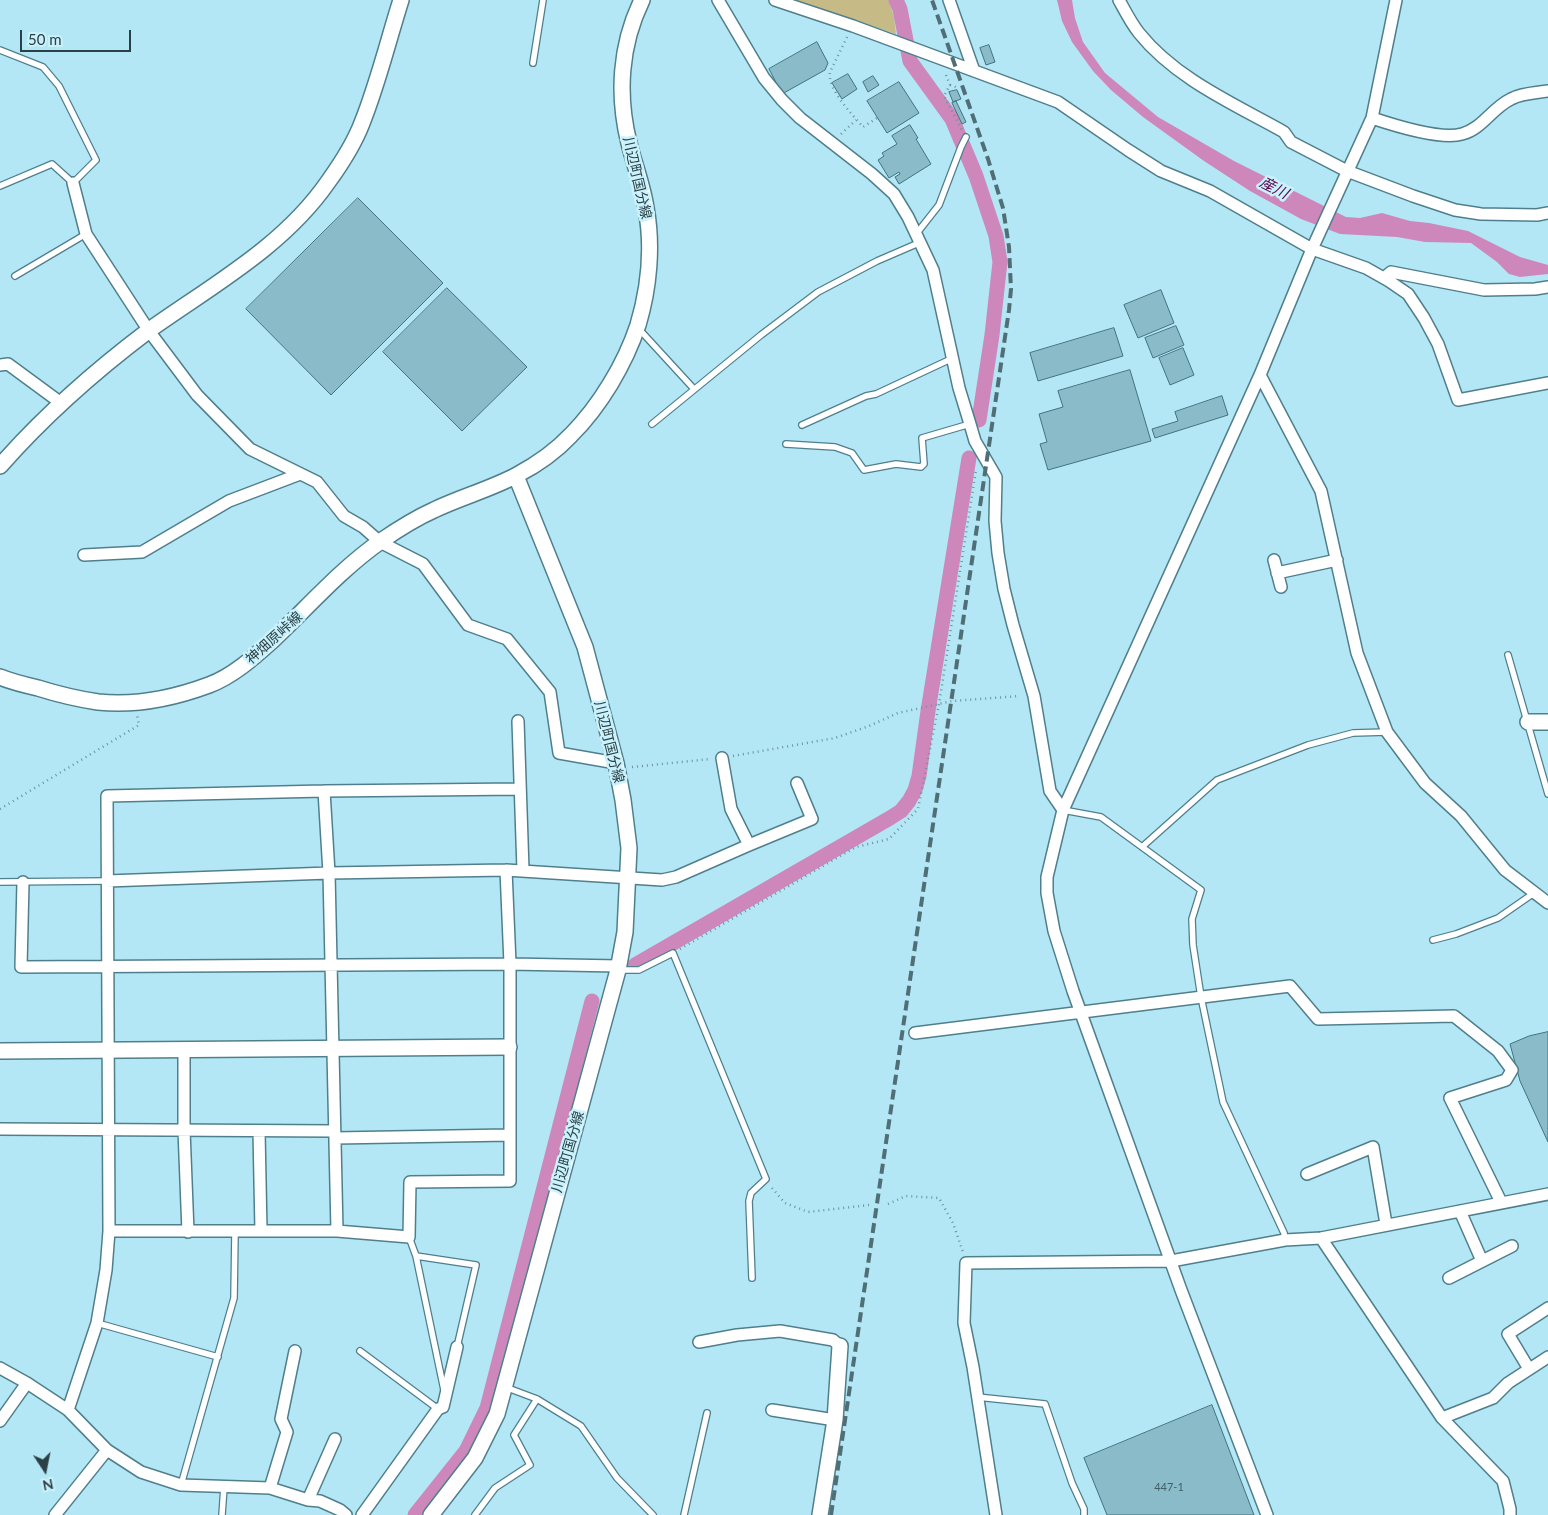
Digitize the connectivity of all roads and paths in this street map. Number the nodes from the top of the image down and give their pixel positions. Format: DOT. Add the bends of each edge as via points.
graph roads {
  1 [pos="401,0"];
  2 [pos="543,0"];
  3 [pos="642,0"];
  4 [pos="718,0"];
  5 [pos="775,0"];
  6 [pos="949,0"];
  7 [pos="1120,0"];
  8 [pos="1396,0"];
  9 [pos="844,43"];
  10 [pos="0,50"];
  11 [pos="942,60"];
  12 [pos="533,63"];
  13 [pos="974,71"];
  14 [pos="950,85"];
  15 [pos="956,87"];
  16 [pos="1548,91"];
  17 [pos="877,118"];
  18 [pos="1372,118"];
  19 [pos="856,120"];
  20 [pos="965,139"];
  21 [pos="831,143"];
  22 [pos="1346,175"];
  23 [pos="73,183"];
  24 [pos="0,186"];
  25 [pos="1548,213"];
  26 [pos="86,234"];
  27 [pos="919,237"];
  28 [pos="1312,249"];
  29 [pos="15,276"];
  30 [pos="1384,278"];
  31 [pos="1548,287"];
  32 [pos="637,327"];
  33 [pos="150,331"];
  34 [pos="953,358"];
  35 [pos="0,365"];
  36 [pos="1260,376"];
  37 [pos="1548,383"];
  38 [pos="694,389"];
  39 [pos="60,404"];
  40 [pos="652,424"];
  41 [pos="970,424"];
  42 [pos="802,425"];
  43 [pos="786,444"];
  44 [pos="980,449"];
  45 [pos="0,466"];
  46 [pos="300,474"];
  47 [pos="516,476"];
  48 [pos="380,542"];
  49 [pos="84,555"];
  50 [pos="1274,560"];
  51 [pos="1337,560"];
  52 [pos="1277,573"];
  53 [pos="1281,587"];
  54 [pos="1508,655"];
  55 [pos="0,677"];
  56 [pos="1034,696"];
  57 [pos="135,702"];
  58 [pos="939,704"];
  59 [pos="518,721"];
  60 [pos="1528,722"];
  61 [pos="1548,722"];
  62 [pos="1387,732"];
  63 [pos="722,758"];
  64 [pos="616,763"];
  65 [pos="797,783"];
  66 [pos="520,789"];
  67 [pos="324,791"];
  68 [pos="1548,794"];
  69 [pos="0,809"];
  70 [pos="1063,810"];
  71 [pos="748,845"];
  72 [pos="1142,846"];
  73 [pos="506,870"];
  74 [pos="523,870"];
  75 [pos="329,873"];
  76 [pos="629,879"];
  77 [pos="107,881"];
  78 [pos="0,882"];
  79 [pos="23,882"];
  80 [pos="1535,892"];
  81 [pos="1548,903"];
  82 [pos="1433,940"];
  83 [pos="673,953"];
  84 [pos="510,964"];
  85 [pos="331,965"];
  86 [pos="108,967"];
  87 [pos="619,968"];
  88 [pos="1201,997"];
  89 [pos="1082,1013"];
  90 [pos="916,1033"];
  91 [pos="510,1047"];
  92 [pos="334,1048"];
  93 [pos="184,1049"];
  94 [pos="108,1050"];
  95 [pos="0,1051"];
  96 [pos="0,1129"];
  97 [pos="108,1129"];
  98 [pos="184,1130"];
  99 [pos="259,1131"];
  100 [pos="334,1135"];
  101 [pos="509,1135"];
  102 [pos="1307,1174"];
  103 [pos="766,1179"];
  104 [pos="1548,1194"];
  105 [pos="1501,1202"];
  106 [pos="888,1204"];
  107 [pos="869,1205"];
  108 [pos="1460,1211"];
  109 [pos="1386,1224"];
  110 [pos="261,1231"];
  111 [pos="337,1231"];
  112 [pos="109,1232"];
  113 [pos="188,1232"];
  114 [pos="235,1232"];
  115 [pos="409,1237"];
  116 [pos="1321,1238"];
  117 [pos="1285,1240"];
  118 [pos="1512,1246"];
  119 [pos="416,1256"];
  120 [pos="1171,1261"];
  121 [pos="1482,1261"];
  122 [pos="966,1263"];
  123 [pos="752,1278"];
  124 [pos="1450,1278"];
  125 [pos="1548,1308"];
  126 [pos="97,1322"];
  127 [pos="699,1342"];
  128 [pos="840,1346"];
  129 [pos="457,1347"];
  130 [pos="295,1351"];
  131 [pos="360,1351"];
  132 [pos="218,1357"];
  133 [pos="1548,1357"];
  134 [pos="0,1368"];
  135 [pos="1529,1369"];
  136 [pos="27,1383"];
  137 [pos="503,1386"];
  138 [pos="446,1397"];
  139 [pos="978,1397"];
  140 [pos="537,1399"];
  141 [pos="438,1409"];
  142 [pos="68,1410"];
  143 [pos="772,1410"];
  144 [pos="708,1413"];
  145 [pos="1442,1418"];
  146 [pos="835,1420"];
  147 [pos="0,1421"];
  148 [pos="334,1438"];
  149 [pos="107,1450"];
  150 [pos="180,1485"];
  151 [pos="224,1487"];
  152 [pos="270,1488"];
  153 [pos="308,1500"];
  154 [pos="55,1515"];
  155 [pos="222,1515"];
  156 [pos="346,1515"];
  157 [pos="362,1515"];
  158 [pos="430,1515"];
  159 [pos="475,1515"];
  160 [pos="653,1515"];
  161 [pos="684,1515"];
  162 [pos="820,1515"];
  163 [pos="996,1515"];
  164 [pos="1084,1515"];
  165 [pos="1267,1515"];
  166 [pos="1510,1515"];
  1 -- 33 [label="street" via="362,125 316,199 261,252"];
  2 -- 12 [label="lane"];
  3 -- 32 [label="street, 川辺町国分線" via="627,41 621,90 623,117 647,209 649,261 646,293"];
  4 -- 21 [label="street" via="764,78 782,100"];
  5 -- 11 [label="street"];
  6 -- 13 [label="street"];
  7 -- 22 [label="street" via="1140,34 1184,74 1284,132 1291,142"];
  8 -- 18 [label="street"];
  9 -- 19 [label="path" via="829,78"];
  10 -- 23 [label="lane" via="43,67 59,86 96,160"];
  11 -- 13 [label="street"];
  11 -- 14 [label="path"];
  13 -- 28 [label="street" via="1058,102 1161,170 1210,191"];
  14 -- 15 [label="path"];
  14 -- 20 [label="path" via="944,96"];
  16 -- 18 [label="street" via="1511,98 1476,128 1461,135 1421,132"];
  17 -- 19 [label="path" via="863,127"];
  18 -- 22 [label="street"];
  19 -- 21 [label="path"];
  20 -- 27 [label="lane" via="939,205"];
  21 -- 27 [label="street" via="894,194"];
  22 -- 25 [label="street" via="1455,210 1481,214"];
  22 -- 28 [label="street"];
  23 -- 24 [label="lane" via="52,164"];
  23 -- 26 [label="street"];
  26 -- 29 [label="lane"];
  26 -- 33 [label="street"];
  27 -- 34 [label="street" via="933,270"];
  27 -- 38 [label="lane" via="818,292"];
  28 -- 30 [label="street" via="1366,268"];
  28 -- 36 [label="street"];
  30 -- 31 [label="street" via="1391,272 1484,290"];
  30 -- 37 [label="street" via="1408,294 1424,318 1438,344 1458,400"];
  32 -- 38 [label="lane"];
  32 -- 47 [label="street, 川辺町国分線" via="611,383 586,418 554,450"];
  33 -- 39 [label="street"];
  33 -- 46 [label="street" via="196,395 250,449"];
  34 -- 41 [label="street"];
  34 -- 42 [label="lane"];
  35 -- 39 [label="street" via="8,364"];
  36 -- 51 [label="street" via="1321,491"];
  36 -- 70 [label="street"];
  38 -- 40 [label="lane"];
  39 -- 45 [label="street"];
  41 -- 43 [label="lane" via="922,438 924,464 921,466 896,464 864,470 852,453 835,448"];
  41 -- 44 [label="street" via="974,441"];
  44 -- 56 [label="street" via="996,477 995,521 1004,589"];
  44 -- 58 [label="path"];
  46 -- 48 [label="street" via="317,482 344,516"];
  46 -- 49 [label="street" via="228,501 142,552"];
  47 -- 48 [label="street, 神畑原峠線" via="433,510"];
  47 -- 64 [label="street, 川辺町国分線" via="585,647"];
  48 -- 57 [label="street, 神畑原峠線" via="238,669 212,684"];
  48 -- 64 [label="street" via="423,564 468,625 506,639 550,692 559,753"];
  50 -- 52 [label="street"];
  51 -- 52 [label="street"];
  51 -- 62 [label="street" via="1357,653"];
  52 -- 53 [label="street"];
  54 -- 60 [label="lane"];
  55 -- 57 [label="street, 神畑原峠線" via="99,702"];
  56 -- 58 [label="path"];
  56 -- 70 [label="street" via="1050,791"];
  57 -- 69 [label="path" via="139,725"];
  58 -- 63 [label="path" via="898,713 835,738"];
  58 -- 83 [label="path" via="918,809 889,839 856,847"];
  59 -- 66 [label="street"];
  60 -- 61 [label="street"];
  60 -- 68 [label="lane"];
  62 -- 72 [label="lane" via="1353,733 1308,745 1217,780"];
  62 -- 80 [label="street" via="1425,783 1461,816 1505,870"];
  63 -- 64 [label="path" via="630,768"];
  63 -- 71 [label="street" via="731,810"];
  64 -- 76 [label="street, 川辺町国分線" via="630,848"];
  65 -- 71 [label="street" via="812,819"];
  66 -- 67 [label="street"];
  66 -- 74 [label="street"];
  67 -- 75 [label="street"];
  67 -- 77 [label="street" via="107,796"];
  70 -- 72 [label="lane" via="1101,817"];
  70 -- 89 [label="street" via="1050,860 1047,893 1054,931"];
  71 -- 76 [label="street" via="676,877"];
  72 -- 88 [label="lane" via="1200,890 1192,919"];
  73 -- 74 [label="street"];
  73 -- 75 [label="street"];
  73 -- 84 [label="street"];
  74 -- 76 [label="street"];
  75 -- 77 [label="street"];
  75 -- 85 [label="street"];
  76 -- 87 [label="street, 川辺町国分線"];
  77 -- 79 [label="lane"];
  77 -- 86 [label="street"];
  78 -- 79 [label="lane"];
  79 -- 86 [label="street" via="21,967"];
  80 -- 81 [label="street"];
  80 -- 82 [label="lane" via="1498,918"];
  83 -- 87 [label="lane" via="639,970"];
  83 -- 103 [label="lane"];
  84 -- 85 [label="street"];
  84 -- 87 [label="street"];
  84 -- 91 [label="street"];
  85 -- 86 [label="street"];
  85 -- 92 [label="street"];
  86 -- 94 [label="street"];
  87 -- 137 [label="street, 川辺町国分線"];
  88 -- 89 [label="street"];
  88 -- 105 [label="street" via="1290,986 1318,1019 1454,1016 1498,1051 1512,1070 1506,1080 1450,1098"];
  88 -- 117 [label="lane" via="1223,1102"];
  89 -- 90 [label="street"];
  89 -- 120 [label="street"];
  91 -- 92 [label="street"];
  91 -- 101 [label="street"];
  92 -- 93 [label="street"];
  92 -- 100 [label="street"];
  93 -- 94 [label="street"];
  93 -- 98 [label="street"];
  94 -- 95 [label="street"];
  94 -- 97 [label="street"];
  96 -- 97 [label="street"];
  97 -- 98 [label="street"];
  97 -- 112 [label="street"];
  98 -- 99 [label="street"];
  98 -- 113 [label="street"];
  99 -- 100 [label="street"];
  99 -- 110 [label="street"];
  100 -- 101 [label="street"];
  100 -- 111 [label="street"];
  101 -- 115 [label="street" via="510,1181 410,1182"];
  102 -- 109 [label="street" via="1373,1147"];
  103 -- 107 [label="path" via="785,1203 808,1212"];
  103 -- 123 [label="lane" via="751,1193 749,1201"];
  104 -- 105 [label="street"];
  105 -- 108 [label="street"];
  106 -- 122 [label="path" via="906,1196 939,1198 953,1223"];
  108 -- 109 [label="street"];
  108 -- 121 [label="street"];
  109 -- 116 [label="street"];
  110 -- 111 [label="street"];
  110 -- 114 [label="street"];
  111 -- 115 [label="street"];
  112 -- 113 [label="street"];
  112 -- 126 [label="street"];
  113 -- 114 [label="street"];
  114 -- 132 [label="lane" via="234,1298"];
  115 -- 119 [label="lane"];
  116 -- 117 [label="street"];
  116 -- 145 [label="street"];
  117 -- 120 [label="street"];
  118 -- 121 [label="street"];
  119 -- 129 [label="lane" via="476,1265"];
  119 -- 138 [label="lane"];
  120 -- 122 [label="street"];
  120 -- 165 [label="street"];
  121 -- 124 [label="street"];
  122 -- 139 [label="street" via="964,1323"];
  125 -- 135 [label="street" via="1508,1334"];
  126 -- 132 [label="lane"];
  126 -- 142 [label="street"];
  127 -- 128 [label="street" via="780,1331 833,1340"];
  128 -- 146 [label="street"];
  129 -- 138 [label="street"];
  130 -- 152 [label="street" via="281,1419 287,1432"];
  131 -- 141 [label="lane"];
  132 -- 150 [label="lane"];
  133 -- 135 [label="street"];
  134 -- 136 [label="street"];
  135 -- 145 [label="street" via="1493,1398"];
  136 -- 142 [label="street"];
  136 -- 147 [label="street"];
  137 -- 140 [label="lane"];
  137 -- 158 [label="street, 川辺町国分線" via="497,1414 475,1458"];
  138 -- 141 [label="street" via="443,1407"];
  139 -- 163 [label="street"];
  139 -- 164 [label="lane" via="1045,1404"];
  140 -- 159 [label="lane" via="514,1435 530,1465 495,1488"];
  140 -- 160 [label="lane" via="581,1426 617,1478"];
  141 -- 157 [label="street"];
  142 -- 149 [label="street"];
  143 -- 146 [label="street"];
  144 -- 161 [label="lane"];
  145 -- 166 [label="street" via="1503,1481"];
  146 -- 162 [label="street"];
  148 -- 153 [label="street"];
  149 -- 150 [label="street" via="141,1472"];
  149 -- 154 [label="street"];
  150 -- 151 [label="street"];
  151 -- 152 [label="street"];
  151 -- 155 [label="lane"];
  152 -- 153 [label="street"];
  153 -- 156 [label="street" via="320,1501"];
}
